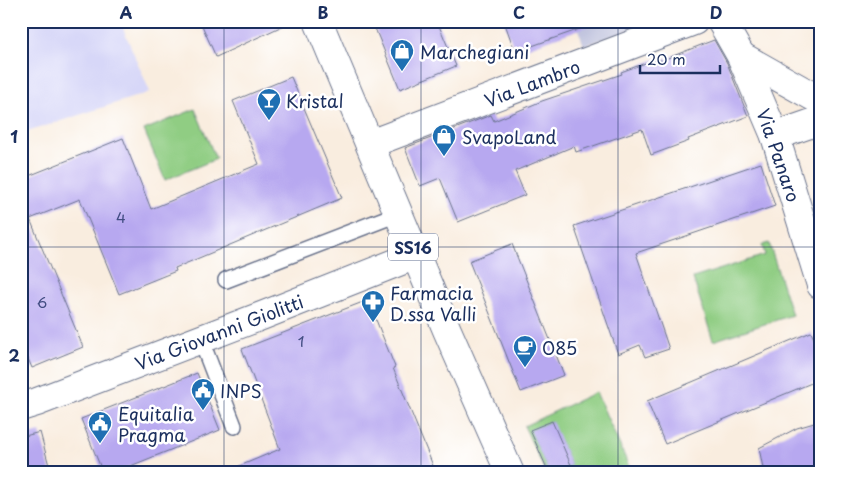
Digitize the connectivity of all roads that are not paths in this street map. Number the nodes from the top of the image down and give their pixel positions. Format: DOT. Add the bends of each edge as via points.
graph roads {
  1 [pos="318,21"];
  2 [pos="694,21"];
  3 [pos="721,21"];
  4 [pos="741,56"];
  5 [pos="821,101"];
  6 [pos="821,120"];
  7 [pos="775,136"];
  8 [pos="370,144"];
  9 [pos="400,213"];
  10 [pos="416,255"];
  11 [pos="226,280"];
  12 [pos="821,285"];
  13 [pos="201,340"];
  14 [pos="21,407"];
  15 [pos="234,426"];
  16 [pos="510,473"];
  1 -- 8 [label="street, SS16"];
  2 -- 8 [label="street, Via Lambro"];
  3 -- 4 [label="street"];
  4 -- 5 [label="street"];
  4 -- 7 [label="street, Via Panaro"];
  6 -- 7 [label="street"];
  7 -- 12 [label="street, Via Panaro"];
  8 -- 9 [label="street, SS16"];
  9 -- 10 [label="street, SS16"];
  9 -- 11 [label="lane"];
  10 -- 13 [label="street, Via Giovanni Giolitti"];
  10 -- 16 [label="street, SS16"];
  13 -- 14 [label="street, Via Giovanni Giolitti"];
  13 -- 15 [label="lane"];
}
